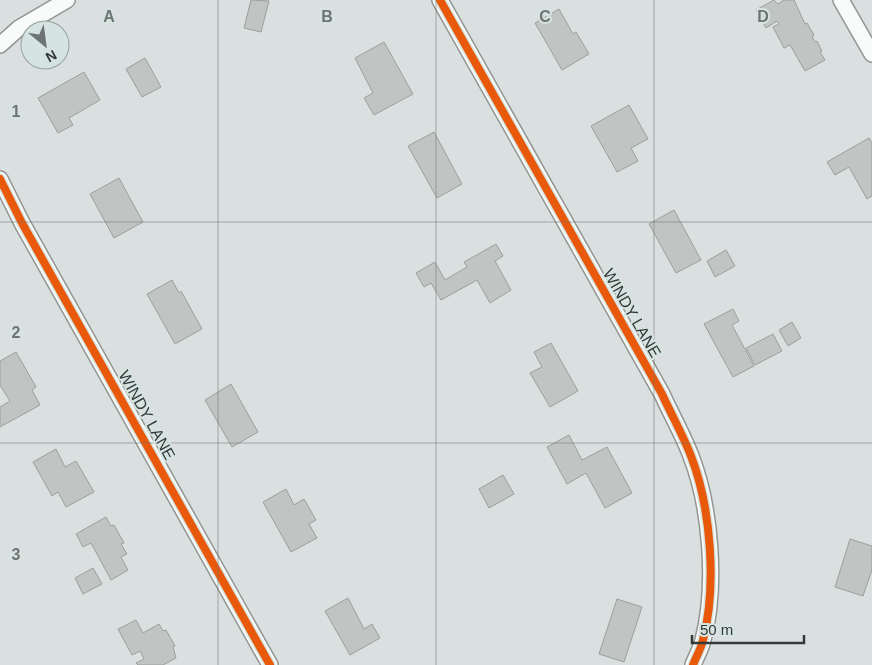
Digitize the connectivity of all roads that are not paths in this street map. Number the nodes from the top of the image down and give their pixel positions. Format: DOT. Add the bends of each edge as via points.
graph roads {
  1 [pos="67,0"];
  2 [pos="440,0"];
  3 [pos="841,0"];
  4 [pos="0,45"];
  5 [pos="872,54"];
  6 [pos="0,179"];
  7 [pos="270,665"];
  8 [pos="693,665"];
  1 -- 4 [label="street" via="18,28"];
  2 -- 8 [label="street, WINDY LANE" via="662,394 691,456 705,504 710,558 703,640"];
  3 -- 5 [label="street"];
  6 -- 7 [label="street, WINDY LANE"];
}
